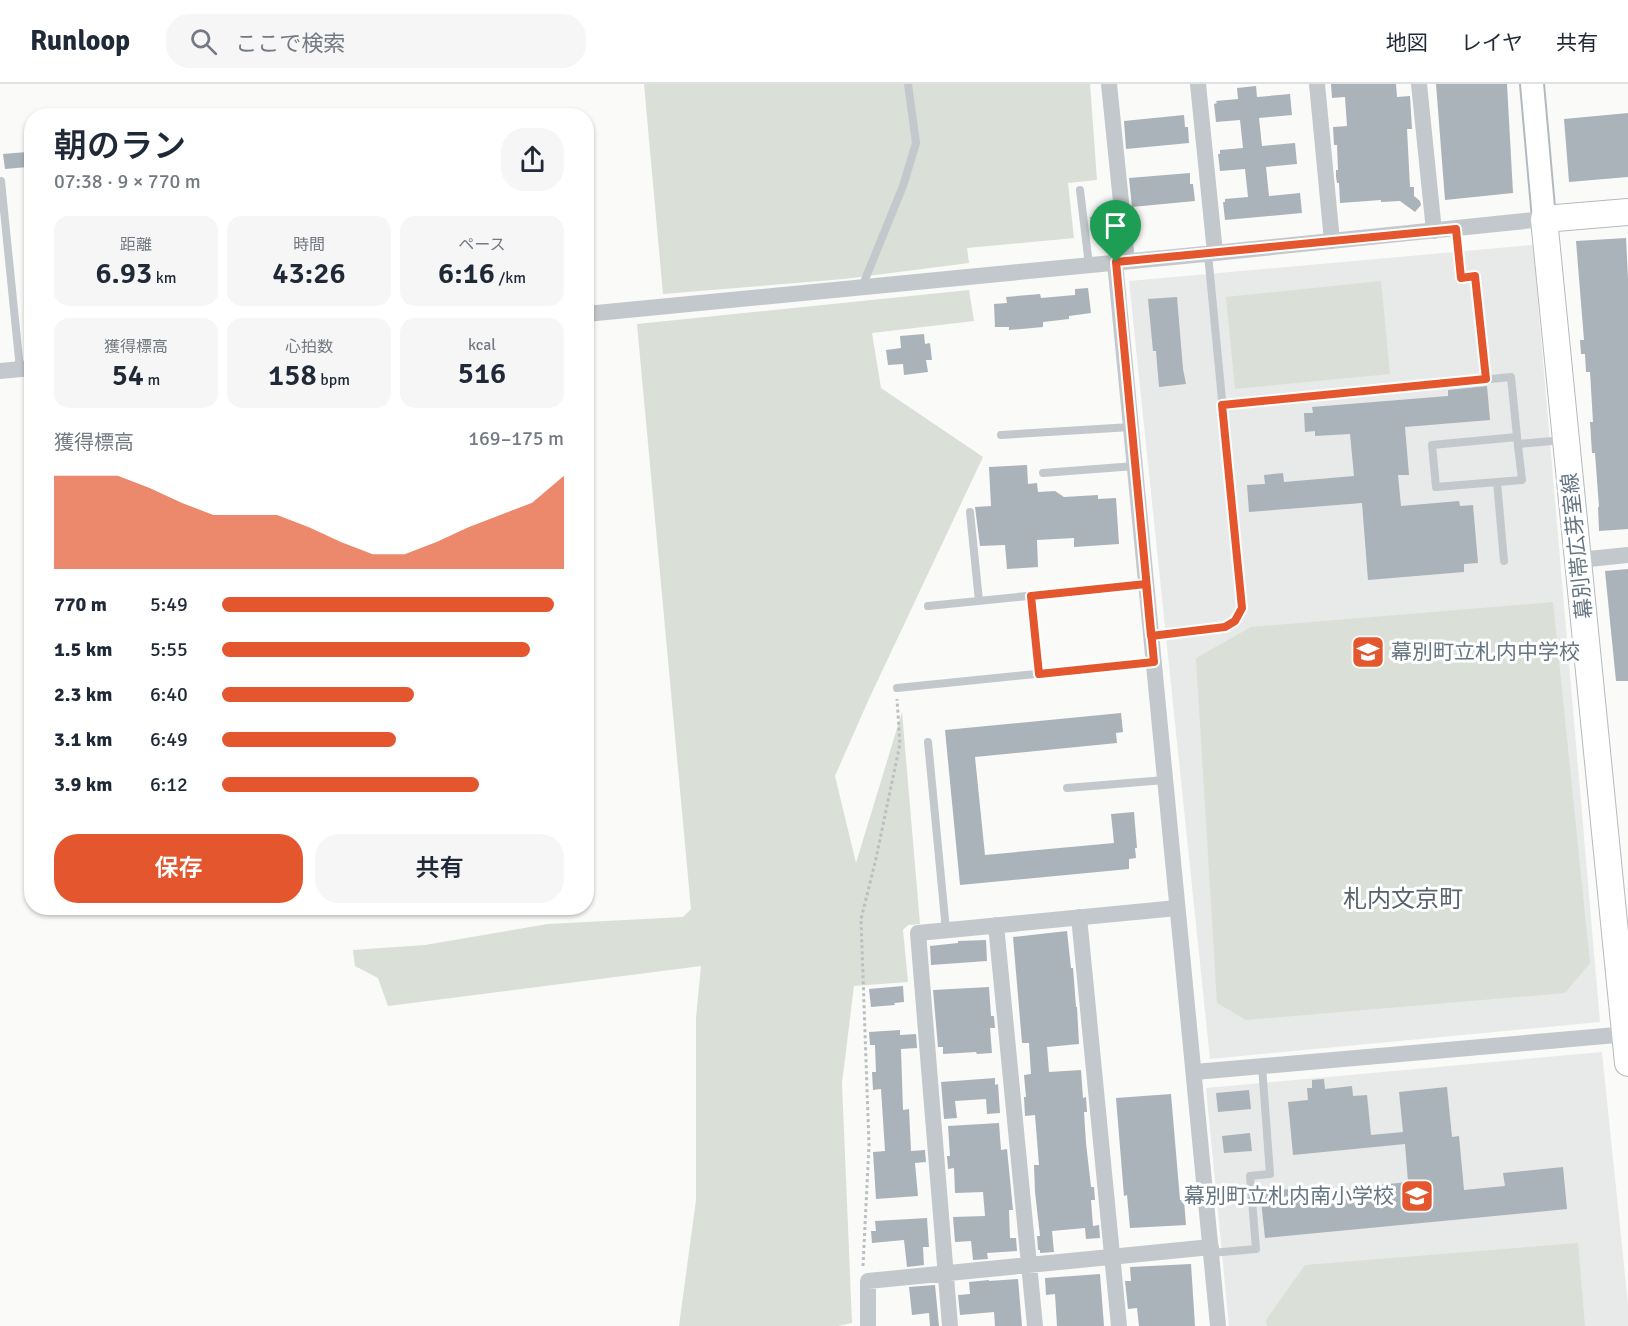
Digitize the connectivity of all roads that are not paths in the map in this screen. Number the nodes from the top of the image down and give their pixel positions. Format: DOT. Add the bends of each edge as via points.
graph roads {
  1 [pos="908,84"];
  2 [pos="1109,84"];
  3 [pos="1198,84"];
  4 [pos="1317,84"];
  5 [pos="1419,84"];
  6 [pos="1532,84"];
  7 [pos="1,181"];
  8 [pos="1080,190"];
  9 [pos="1628,212"];
  10 [pos="1544,219"];
  11 [pos="1456,229"];
  12 [pos="1434,231"];
  13 [pos="1332,241"];
  14 [pos="1211,253"];
  15 [pos="1121,261"];
  16 [pos="1089,265"];
  17 [pos="862,287"];
  18 [pos="594,313"];
  19 [pos="24,353"];
  20 [pos="24,368"];
  21 [pos="0,371"];
  22 [pos="1486,379"];
  23 [pos="1222,405"];
  24 [pos="1131,427"];
  25 [pos="1001,435"];
  26 [pos="1567,439"];
  27 [pos="1518,441"];
  28 [pos="1135,466"];
  29 [pos="1043,473"];
  30 [pos="1497,482"];
  31 [pos="970,512"];
  32 [pos="1628,555"];
  33 [pos="1579,560"];
  34 [pos="1504,561"];
  35 [pos="1146,584"];
  36 [pos="1031,596"];
  37 [pos="979,601"];
  38 [pos="928,606"];
  39 [pos="1151,636"];
  40 [pos="1154,662"];
  41 [pos="1039,674"];
  42 [pos="897,688"];
  43 [pos="928,742"];
  44 [pos="1165,780"];
  45 [pos="1067,788"];
  46 [pos="1177,908"];
  47 [pos="1079,917"];
  48 [pos="996,925"];
  49 [pos="946,930"];
  50 [pos="1627,1034"];
  51 [pos="1628,1063"];
  52 [pos="1262,1066"];
  53 [pos="1195,1072"];
  54 [pos="1211,1250"];
  55 [pos="1112,1257"];
  56 [pos="1030,1265"];
  57 [pos="945,1274"];
  58 [pos="868,1326"];
  59 [pos="950,1326"];
  60 [pos="1035,1326"];
  61 [pos="1119,1326"];
  62 [pos="1218,1326"];
  1 -- 17 [label="lane" via="916,143"];
  2 -- 15 [label="street"];
  3 -- 14 [label="street"];
  4 -- 13 [label="street"];
  5 -- 12 [label="street"];
  6 -- 10 [label="main road"];
  7 -- 19 [label="lane"];
  8 -- 16 [label="lane"];
  9 -- 10 [label="main road"];
  10 -- 11 [label="street"];
  10 -- 26 [label="main road, 幕別帯広芽室線"];
  11 -- 12 [label="street"];
  11 -- 22 [label="lane" via="1461,278 1475,276"];
  12 -- 13 [label="street"];
  13 -- 14 [label="street"];
  14 -- 15 [label="street"];
  14 -- 23 [label="lane"];
  15 -- 16 [label="street"];
  15 -- 24 [label="street"];
  16 -- 17 [label="street"];
  17 -- 18 [label="street"];
  20 -- 21 [label="street"];
  22 -- 23 [label="lane"];
  22 -- 27 [label="lane" via="1511,377"];
  23 -- 39 [label="lane" via="1242,608 1235,621 1225,627"];
  24 -- 25 [label="lane"];
  24 -- 28 [label="street"];
  26 -- 27 [label="lane"];
  26 -- 33 [label="main road, 幕別帯広芽室線"];
  27 -- 30 [label="lane" via="1521,480"];
  27 -- 30 [label="lane" via="1432,445 1436,487"];
  28 -- 29 [label="lane"];
  28 -- 35 [label="street"];
  30 -- 34 [label="lane"];
  31 -- 37 [label="lane"];
  32 -- 33 [label="street"];
  33 -- 50 [label="main road, 幕別帯広芽室線"];
  35 -- 36 [label="lane"];
  35 -- 39 [label="street"];
  36 -- 37 [label="lane"];
  36 -- 41 [label="lane"];
  37 -- 38 [label="lane"];
  39 -- 40 [label="street"];
  40 -- 41 [label="lane"];
  40 -- 44 [label="street"];
  41 -- 42 [label="lane"];
  43 -- 49 [label="lane"];
  44 -- 45 [label="lane"];
  44 -- 46 [label="street"];
  46 -- 47 [label="street"];
  46 -- 53 [label="street"];
  47 -- 48 [label="street"];
  47 -- 55 [label="street"];
  48 -- 49 [label="street"];
  48 -- 56 [label="street"];
  49 -- 57 [label="street" via="918,933"];
  50 -- 51 [label="main road, 幕別帯広芽室線"];
  50 -- 52 [label="street"];
  52 -- 53 [label="street"];
  52 -- 54 [label="lane" via="1270,1174 1250,1176 1256,1249"];
  53 -- 54 [label="street"];
  54 -- 55 [label="street"];
  54 -- 62 [label="street"];
  55 -- 56 [label="street"];
  55 -- 61 [label="street"];
  56 -- 57 [label="street"];
  56 -- 60 [label="street"];
  57 -- 58 [label="street" via="868,1281"];
  57 -- 59 [label="street"];
}
